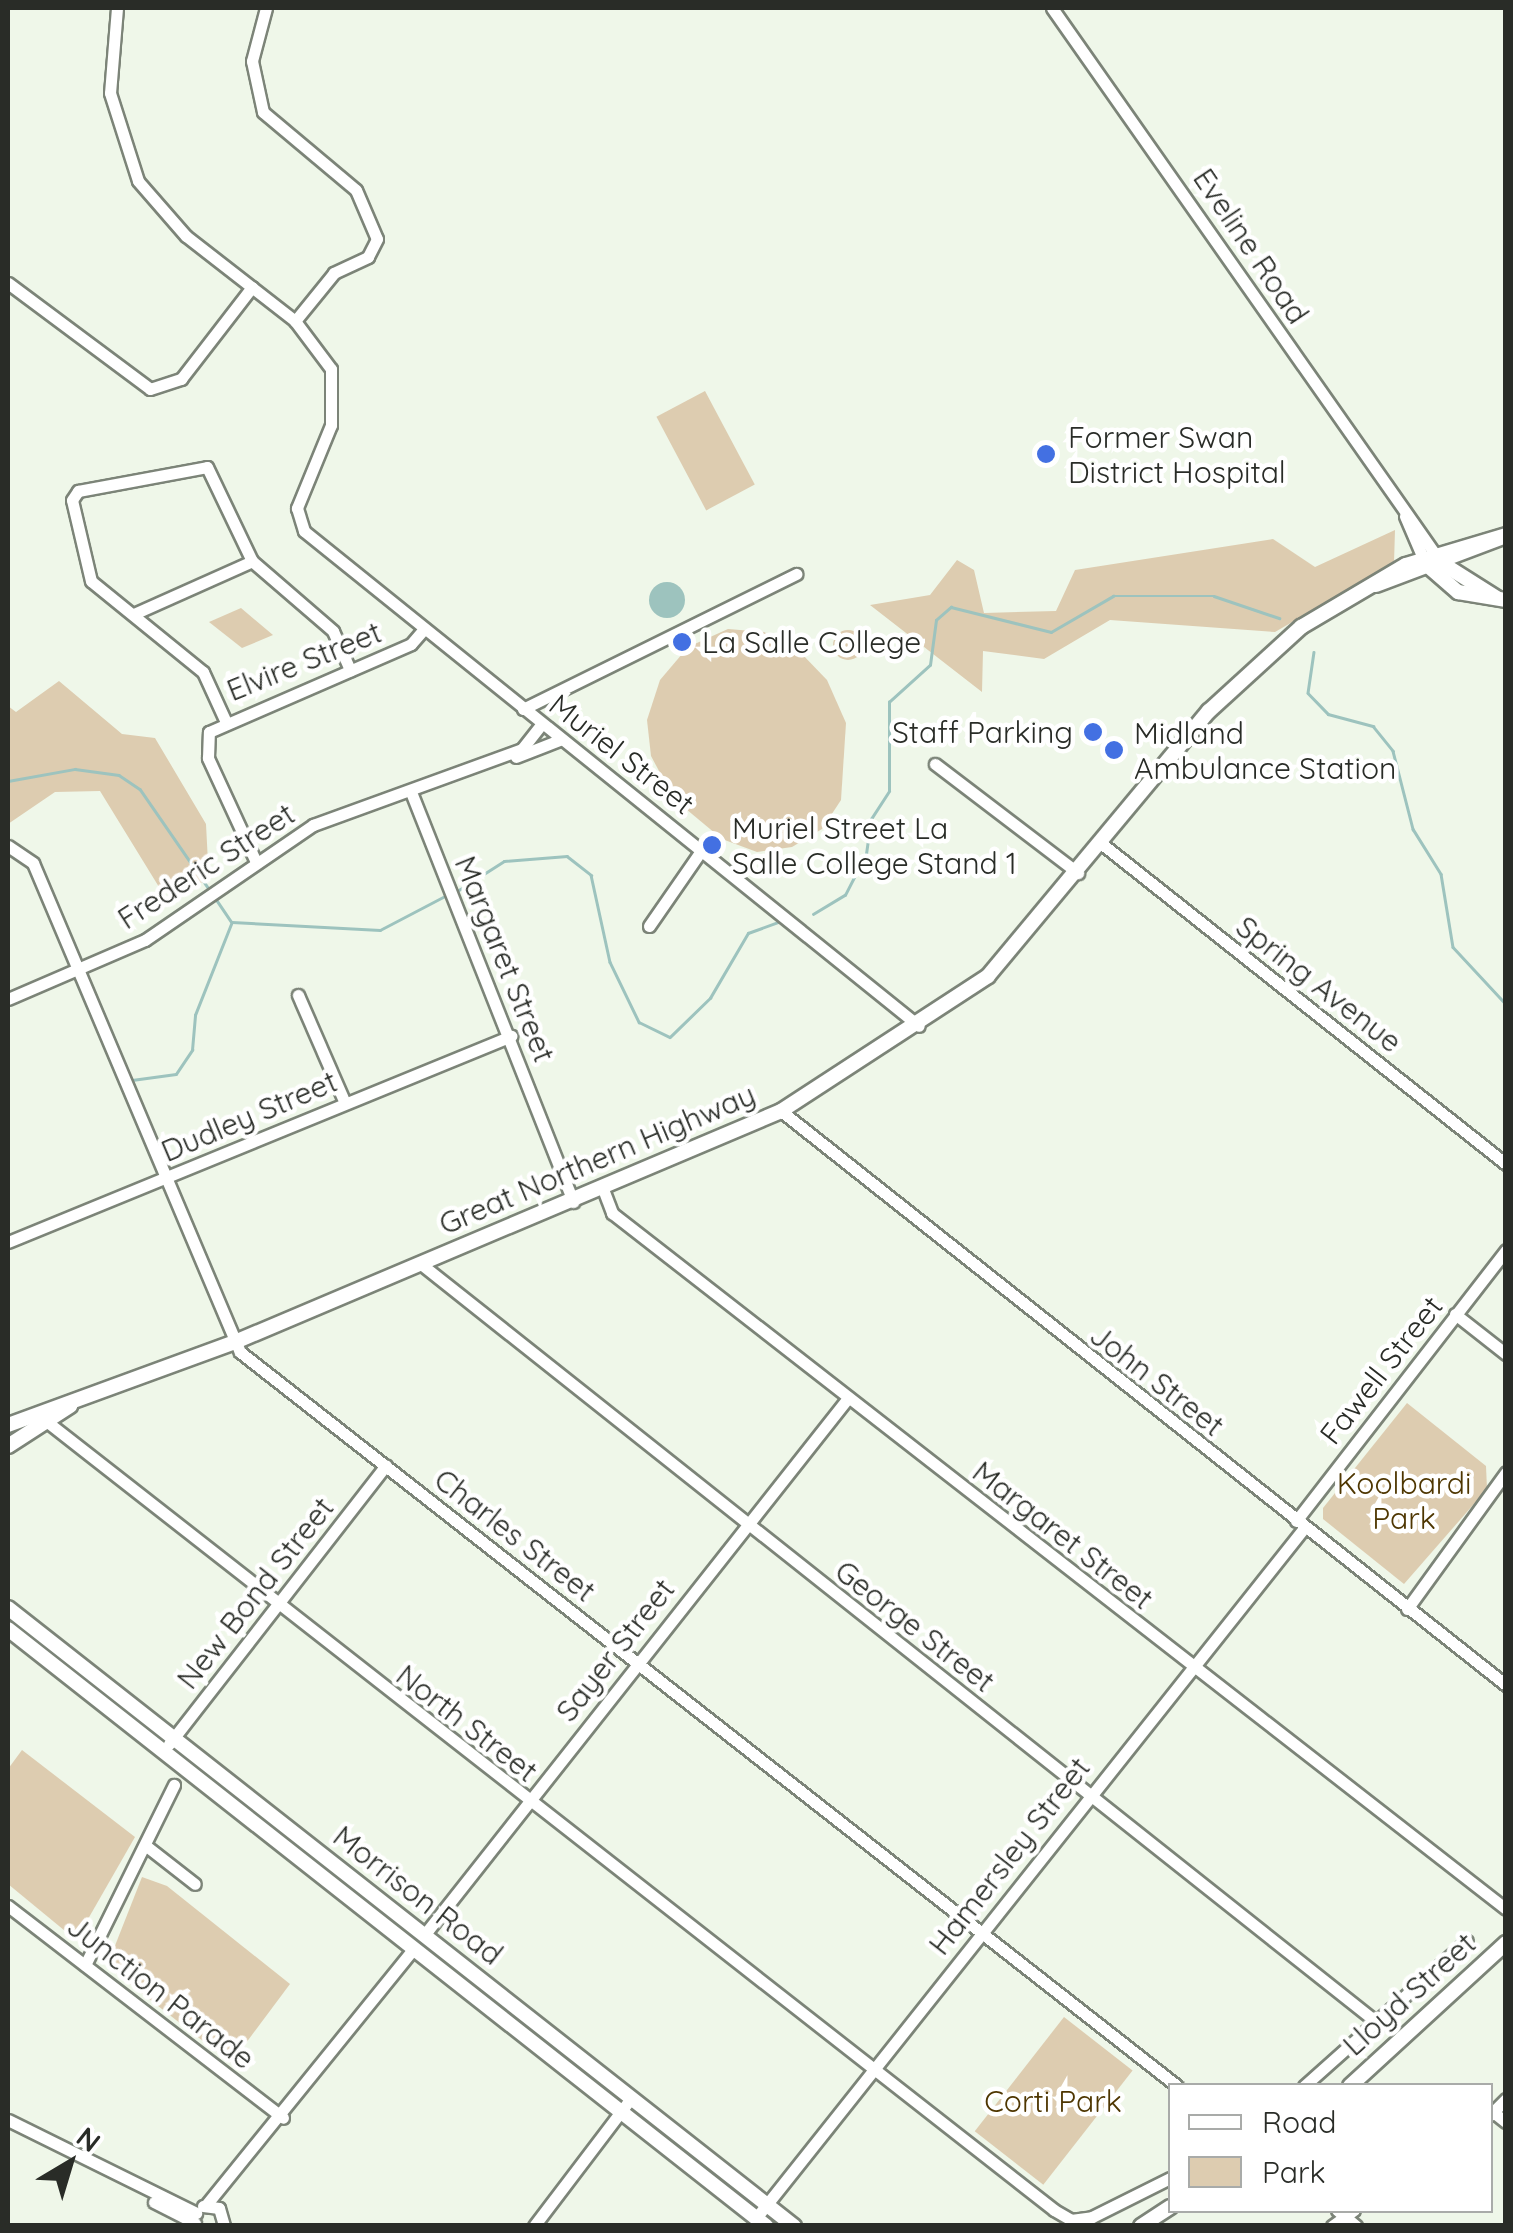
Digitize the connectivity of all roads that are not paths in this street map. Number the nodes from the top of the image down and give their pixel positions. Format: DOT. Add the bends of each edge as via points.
graph roads {
  1 [pos="116,8"];
  2 [pos="266,8"];
  3 [pos="1052,8"];
  4 [pos="8,283"];
  5 [pos="252,287"];
  6 [pos="294,321"];
  7 [pos="1506,536"];
  8 [pos="1490,549"];
  9 [pos="252,561"];
  10 [pos="1433,562"];
  11 [pos="796,574"];
  12 [pos="1477,584"];
  13 [pos="1501,599"];
  14 [pos="136,614"];
  15 [pos="424,630"];
  16 [pos="350,670"];
  17 [pos="523,709"];
  18 [pos="225,720"];
  19 [pos="542,724"];
  20 [pos="562,739"];
  21 [pos="492,762"];
  22 [pos="935,764"];
  23 [pos="411,792"];
  24 [pos="1102,844"];
  25 [pos="8,846"];
  26 [pos="703,848"];
  27 [pos="256,862"];
  28 [pos="1078,872"];
  29 [pos="649,926"];
  30 [pos="80,970"];
  31 [pos="298,996"];
  32 [pos="8,999"];
  33 [pos="919,1026"];
  34 [pos="510,1036"];
  35 [pos="344,1103"];
  36 [pos="781,1110"];
  37 [pos="1506,1164"];
  38 [pos="164,1180"];
  39 [pos="604,1189"];
  40 [pos="573,1202"];
  41 [pos="8,1242"];
  42 [pos="1506,1250"];
  43 [pos="422,1264"];
  44 [pos="1455,1314"];
  45 [pos="236,1342"];
  46 [pos="1506,1354"];
  47 [pos="848,1398"];
  48 [pos="40,1415"];
  49 [pos="8,1425"];
  50 [pos="8,1446"];
  51 [pos="386,1465"];
  52 [pos="1506,1472"];
  53 [pos="1502,1494"];
  54 [pos="745,1524"];
  55 [pos="1300,1525"];
  56 [pos="276,1604"];
  57 [pos="8,1608"];
  58 [pos="1407,1609"];
  59 [pos="8,1628"];
  60 [pos="637,1662"];
  61 [pos="1194,1670"];
  62 [pos="1506,1685"];
  63 [pos="168,1745"];
  64 [pos="174,1785"];
  65 [pos="1090,1795"];
  66 [pos="528,1802"];
  67 [pos="145,1844"];
  68 [pos="195,1884"];
  69 [pos="8,1906"];
  70 [pos="1506,1909"];
  71 [pos="396,1911"];
  72 [pos="982,1932"];
  73 [pos="425,1934"];
  74 [pos="1467,1942"];
  75 [pos="1506,1943"];
  76 [pos="414,1948"];
  77 [pos="456,1958"];
  78 [pos="85,1965"];
  79 [pos="1380,2025"];
  80 [pos="873,2070"];
  81 [pos="1172,2083"];
  82 [pos="1308,2083"];
  83 [pos="1353,2083"];
  84 [pos="631,2098"];
  85 [pos="620,2112"];
  86 [pos="283,2118"];
  87 [pos="8,2120"];
  88 [pos="8,2129"];
  89 [pos="1168,2179"];
  90 [pos="233,2180"];
  91 [pos="767,2204"];
  92 [pos="1168,2208"];
  93 [pos="1345,2213"];
  94 [pos="198,2216"];
  95 [pos="226,2220"];
  96 [pos="761,2222"];
  97 [pos="534,2226"];
  98 [pos="794,2226"];
  99 [pos="1141,2226"];
  100 [pos="1332,2226"];
  101 [pos="1356,2226"];
  1 -- 5 [label="street" via="108,74 126,156 165,216"];
  2 -- 6 [label="street" via="252,62 263,112 356,190 376,239 368,257 334,273"];
  3 -- 10 [label="street, Eveline Road"];
  4 -- 5 [label="street" via="138,385 162,389"];
  5 -- 6 [label="street"];
  6 -- 15 [label="street, Muriel Street" via="330,368 335,394 298,518 318,545"];
  7 -- 8 [label="main road, Great Northern Highway"];
  7 -- 10 [label="main road, Great Northern Highway"];
  8 -- 10 [label="main road, Great Northern Highway"];
  8 -- 12 [label="main road"];
  9 -- 14 [label="street"];
  9 -- 14 [label="street" via="206,467 124,488 89,486 72,500 91,581"];
  9 -- 16 [label="street" via="332,631"];
  10 -- 12 [label="main road"];
  10 -- 13 [label="main road" via="1458,592"];
  10 -- 24 [label="main road, Great Northern Highway" via="1370,586 1256,664"];
  11 -- 17 [label="street"];
  12 -- 13 [label="main road"];
  14 -- 18 [label="street" via="204,672"];
  15 -- 16 [label="street, Elvire Street"];
  15 -- 17 [label="street, Muriel Street"];
  16 -- 18 [label="street, Elvire Street"];
  17 -- 19 [label="street, Muriel Street"];
  18 -- 27 [label="street, Elvire Street" via="206,739"];
  19 -- 20 [label="street, Muriel Street"];
  19 -- 21 [label="street, Frederic Street" via="522,749"];
  20 -- 21 [label="street, Frederic Street"];
  20 -- 26 [label="street, Muriel Street"];
  21 -- 23 [label="street, Frederic Street"];
  22 -- 28 [label="street"];
  23 -- 27 [label="street, Frederic Street" via="313,825"];
  23 -- 34 [label="street, Margaret Street"];
  24 -- 28 [label="main road, Great Northern Highway"];
  24 -- 37 [label="street, Spring Avenue"];
  25 -- 30 [label="street, Charles Street" via="33,863"];
  26 -- 29 [label="street"];
  26 -- 33 [label="street, Muriel Street"];
  27 -- 30 [label="street, Frederic Street"];
  28 -- 33 [label="main road, Great Northern Highway" via="988,976"];
  30 -- 32 [label="street, Frederic Street"];
  30 -- 38 [label="street, Charles Street"];
  31 -- 35 [label="street"];
  33 -- 36 [label="main road, Great Northern Highway"];
  34 -- 35 [label="street, Dudley Street"];
  34 -- 40 [label="street, Margaret Street"];
  35 -- 38 [label="street, Dudley Street"];
  36 -- 39 [label="main road, Great Northern Highway"];
  36 -- 55 [label="street, John Street"];
  38 -- 41 [label="street, Dudley Street"];
  38 -- 45 [label="street, Charles Street"];
  39 -- 40 [label="main road, Great Northern Highway"];
  39 -- 47 [label="street, Margaret Street" via="612,1214"];
  40 -- 43 [label="main road, Great Northern Highway"];
  42 -- 44 [label="street, Fawell Street"];
  43 -- 45 [label="main road, Great Northern Highway"];
  43 -- 54 [label="street, George Street"];
  44 -- 46 [label="street"];
  44 -- 55 [label="street, Fawell Street"];
  45 -- 48 [label="main road, Great Northern Highway"];
  45 -- 51 [label="street, Charles Street"];
  47 -- 54 [label="street, Sayer Street"];
  47 -- 61 [label="street, Margaret Street"];
  48 -- 49 [label="main road, Great Northern Highway"];
  48 -- 50 [label="main road, Great Northern Highway"];
  48 -- 56 [label="street, North Street"];
  51 -- 56 [label="street, New Bond Street"];
  51 -- 60 [label="street, Charles Street"];
  52 -- 53 [label="street"];
  53 -- 58 [label="street"];
  54 -- 60 [label="street, Sayer Street"];
  54 -- 65 [label="street, George Street"];
  55 -- 58 [label="street, John Street"];
  55 -- 61 [label="street, Hamersley Street"];
  56 -- 63 [label="street, New Bond Street"];
  56 -- 66 [label="street, North Street"];
  57 -- 63 [label="main road, Morrison Road"];
  58 -- 62 [label="street, John Street"];
  59 -- 63 [label="main road, Morrison Road"];
  60 -- 66 [label="street, Sayer Street"];
  60 -- 72 [label="street, Charles Street"];
  61 -- 65 [label="street, Hamersley Street"];
  61 -- 70 [label="street, Margaret Street"];
  63 -- 71 [label="main road, Morrison Road"];
  63 -- 76 [label="main road, Morrison Road"];
  64 -- 67 [label="street"];
  65 -- 72 [label="street, Hamersley Street"];
  65 -- 79 [label="street, George Street"];
  66 -- 73 [label="street, Sayer Street"];
  66 -- 80 [label="street, North Street"];
  67 -- 68 [label="street"];
  67 -- 78 [label="street"];
  69 -- 78 [label="street, Junction Parade"];
  71 -- 73 [label="main road, Morrison Road"];
  71 -- 76 [label="main road"];
  72 -- 80 [label="street, Hamersley Street"];
  72 -- 81 [label="street, Charles Street"];
  73 -- 77 [label="main road, Morrison Road"];
  74 -- 79 [label="street"];
  75 -- 83 [label="main road, Lloyd Street"];
  76 -- 77 [label="main road"];
  76 -- 85 [label="main road, Morrison Road"];
  76 -- 86 [label="street"];
  77 -- 84 [label="main road, Morrison Road"];
  78 -- 86 [label="street, Junction Parade"];
  79 -- 82 [label="street"];
  80 -- 89 [label="street, North Street" via="1070,2220"];
  80 -- 91 [label="street, Hamersley Street"];
  84 -- 85 [label="street"];
  84 -- 91 [label="main road, Morrison Road"];
  85 -- 96 [label="main road, Morrison Road"];
  85 -- 97 [label="street"];
  86 -- 90 [label="street"];
  87 -- 94 [label="street"];
  88 -- 94 [label="street"];
  90 -- 94 [label="street"];
  90 -- 95 [label="street"];
  91 -- 96 [label="street, Hamersley Street"];
  91 -- 98 [label="main road, Morrison Road"];
  92 -- 99 [label="main road"];
  93 -- 100 [label="street"];
  93 -- 101 [label="street"];
  94 -- 95 [label="street"];
}
